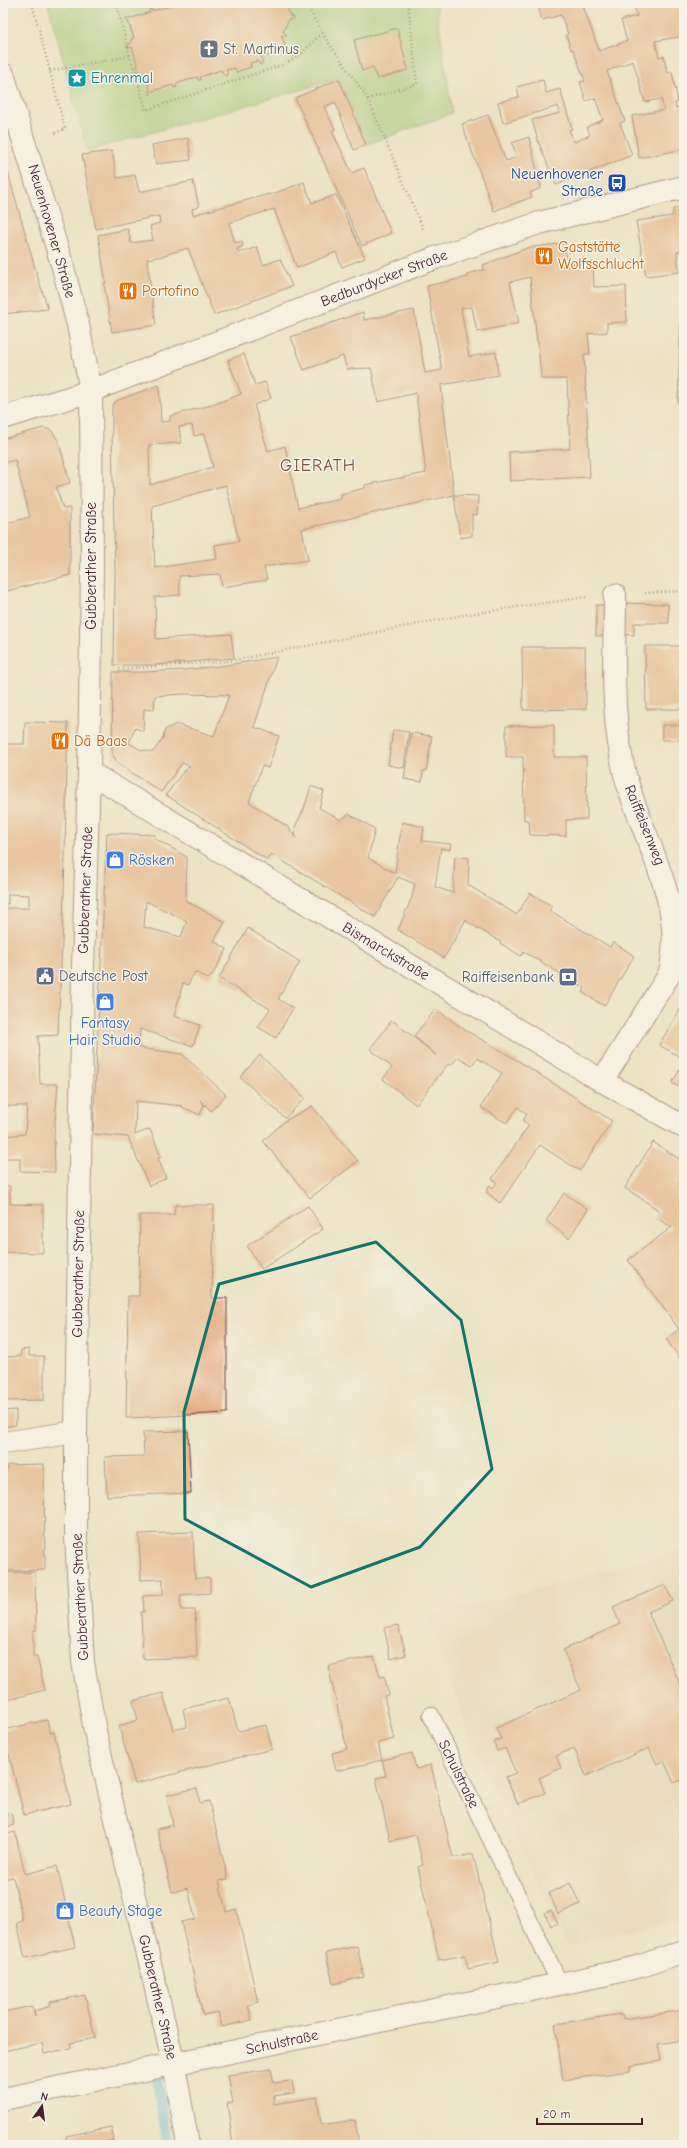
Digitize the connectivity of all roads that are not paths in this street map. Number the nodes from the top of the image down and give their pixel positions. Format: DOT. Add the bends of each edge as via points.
graph roads {
  1 [pos="3,74"];
  2 [pos="684,187"];
  3 [pos="91,391"];
  4 [pos="3,418"];
  5 [pos="615,595"];
  6 [pos="89,772"];
  7 [pos="602,1080"];
  8 [pos="684,1127"];
  9 [pos="76,1432"];
  10 [pos="3,1443"];
  11 [pos="431,1715"];
  12 [pos="684,1951"];
  13 [pos="560,1984"];
  14 [pos="174,2065"];
  15 [pos="3,2099"];
  16 [pos="188,2145"];
  1 -- 3 [label="street, Neuenhovener Straße" via="53,231 78,325"];
  2 -- 3 [label="street, Bedburdycker Straße" via="539,222 435,258"];
  3 -- 4 [label="street, Bedburdycker Straße"];
  3 -- 6 [label="street, Gubberather Straße"];
  5 -- 7 [label="street, Raiffeisenweg" via="616,708 620,750 630,791 657,852 670,890 676,916 677,945 669,974"];
  6 -- 7 [label="street, Bismarckstraße"];
  6 -- 9 [label="street, Gubberather Straße" via="83,967"];
  7 -- 8 [label="street, Bismarckstraße"];
  9 -- 10 [label="street"];
  9 -- 14 [label="street, Gubberather Straße" via="78,1601 88,1696"];
  11 -- 13 [label="lane, Schulstraße"];
  12 -- 13 [label="street, Schulstraße" via="641,1966"];
  13 -- 14 [label="street, Schulstraße"];
  14 -- 15 [label="street, Schulstraße"];
  14 -- 16 [label="street, Gubberather Straße"];
}
